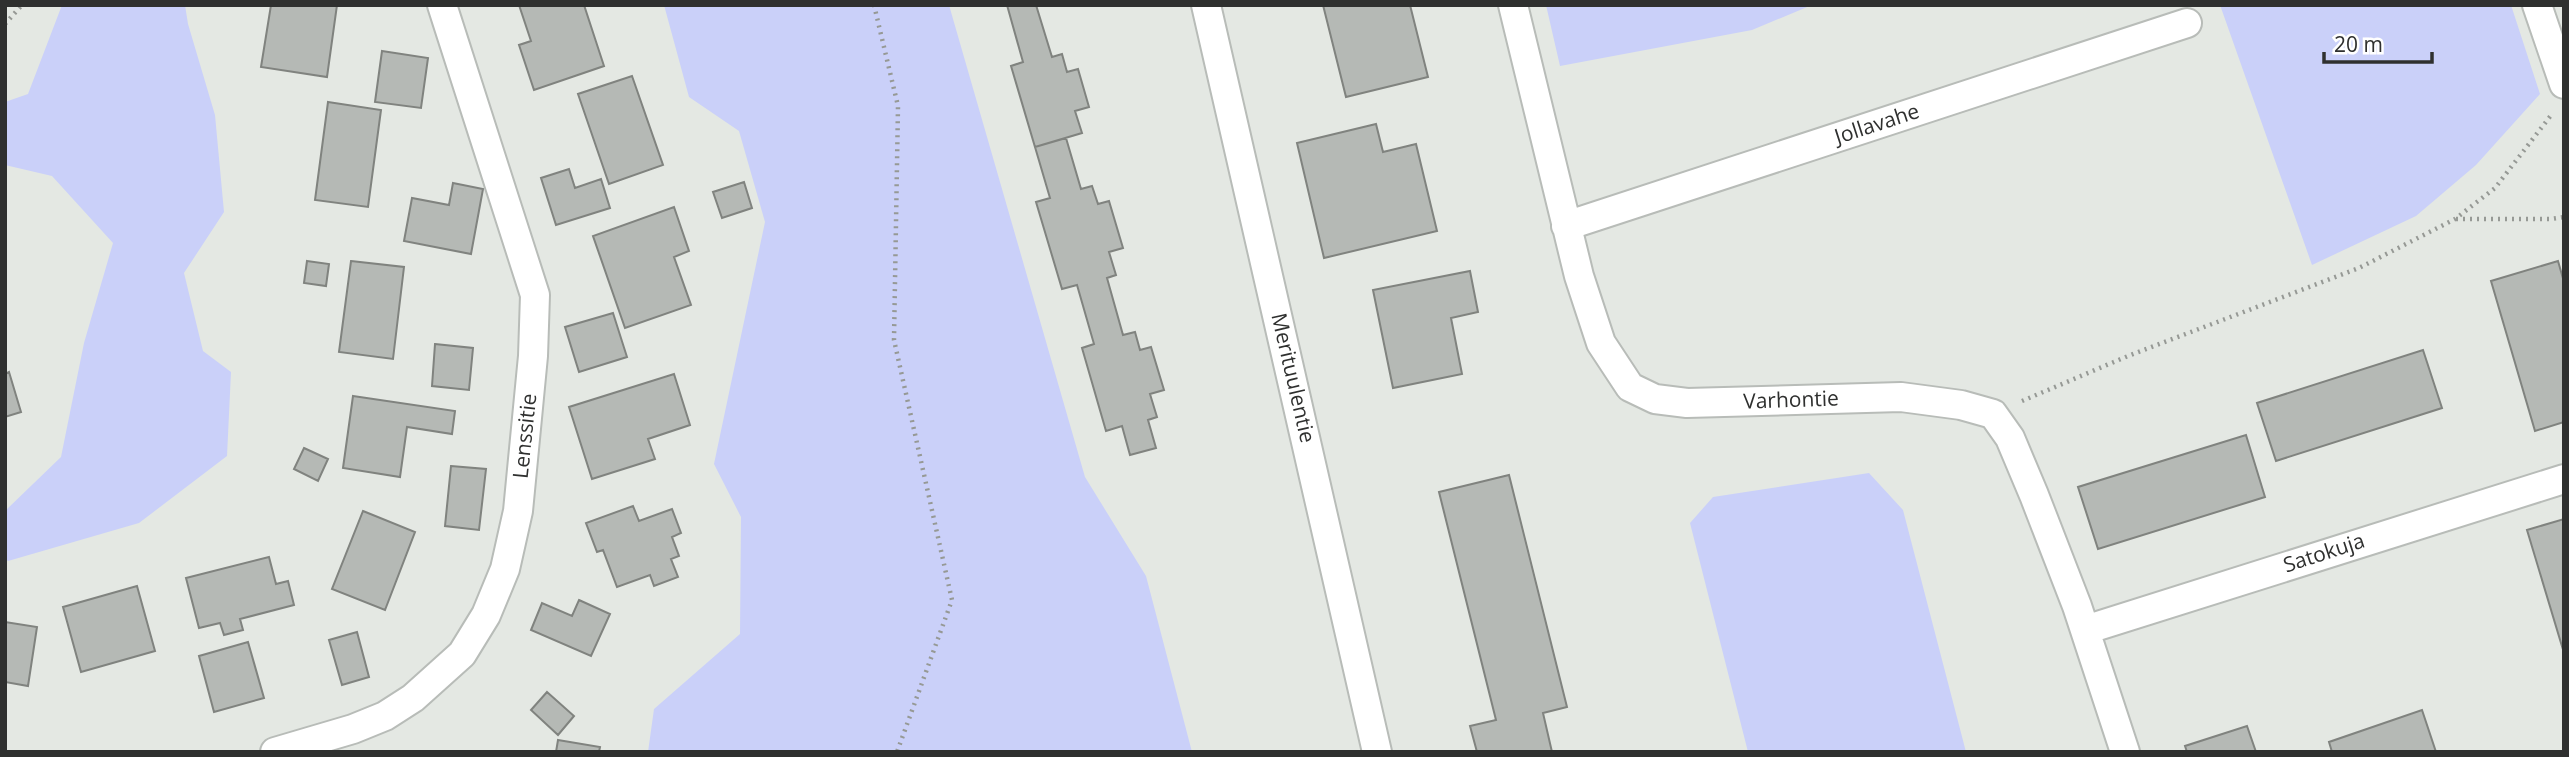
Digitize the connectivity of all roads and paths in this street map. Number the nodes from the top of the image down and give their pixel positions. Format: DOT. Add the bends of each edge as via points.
graph roads {
  1 [pos="22,5"];
  2 [pos="442,5"];
  3 [pos="874,5"];
  4 [pos="1206,5"];
  5 [pos="1513,5"];
  6 [pos="2537,5"];
  7 [pos="2188,23"];
  8 [pos="5,24"];
  9 [pos="2560,96"];
  10 [pos="2564,217"];
  11 [pos="2455,219"];
  12 [pos="1566,226"];
  13 [pos="1993,414"];
  14 [pos="2564,479"];
  15 [pos="2085,630"];
  16 [pos="275,752"];
  17 [pos="897,752"];
  18 [pos="1377,752"];
  19 [pos="2125,752"];
  1 -- 8 [label="path"];
  2 -- 16 [label="street, Lenssitie" via="536,295 518,511 505,569 486,615 462,654 413,698 385,716"];
  3 -- 17 [label="path" via="898,106 894,340 952,600"];
  4 -- 18 [label="street, Merituulentie"];
  5 -- 12 [label="street, Varhontie"];
  6 -- 9 [label="street"];
  7 -- 12 [label="street, Jollavahe"];
  9 -- 11 [label="path" via="2495,188"];
  10 -- 11 [label="path"];
  11 -- 13 [label="path" via="2359,268 2128,356"];
  12 -- 13 [label="street, Varhontie" via="1601,343 1630,387 1655,400 1901,397"];
  13 -- 15 [label="street" via="2010,438"];
  14 -- 15 [label="street, Satokuja"];
  15 -- 19 [label="street"];
}
